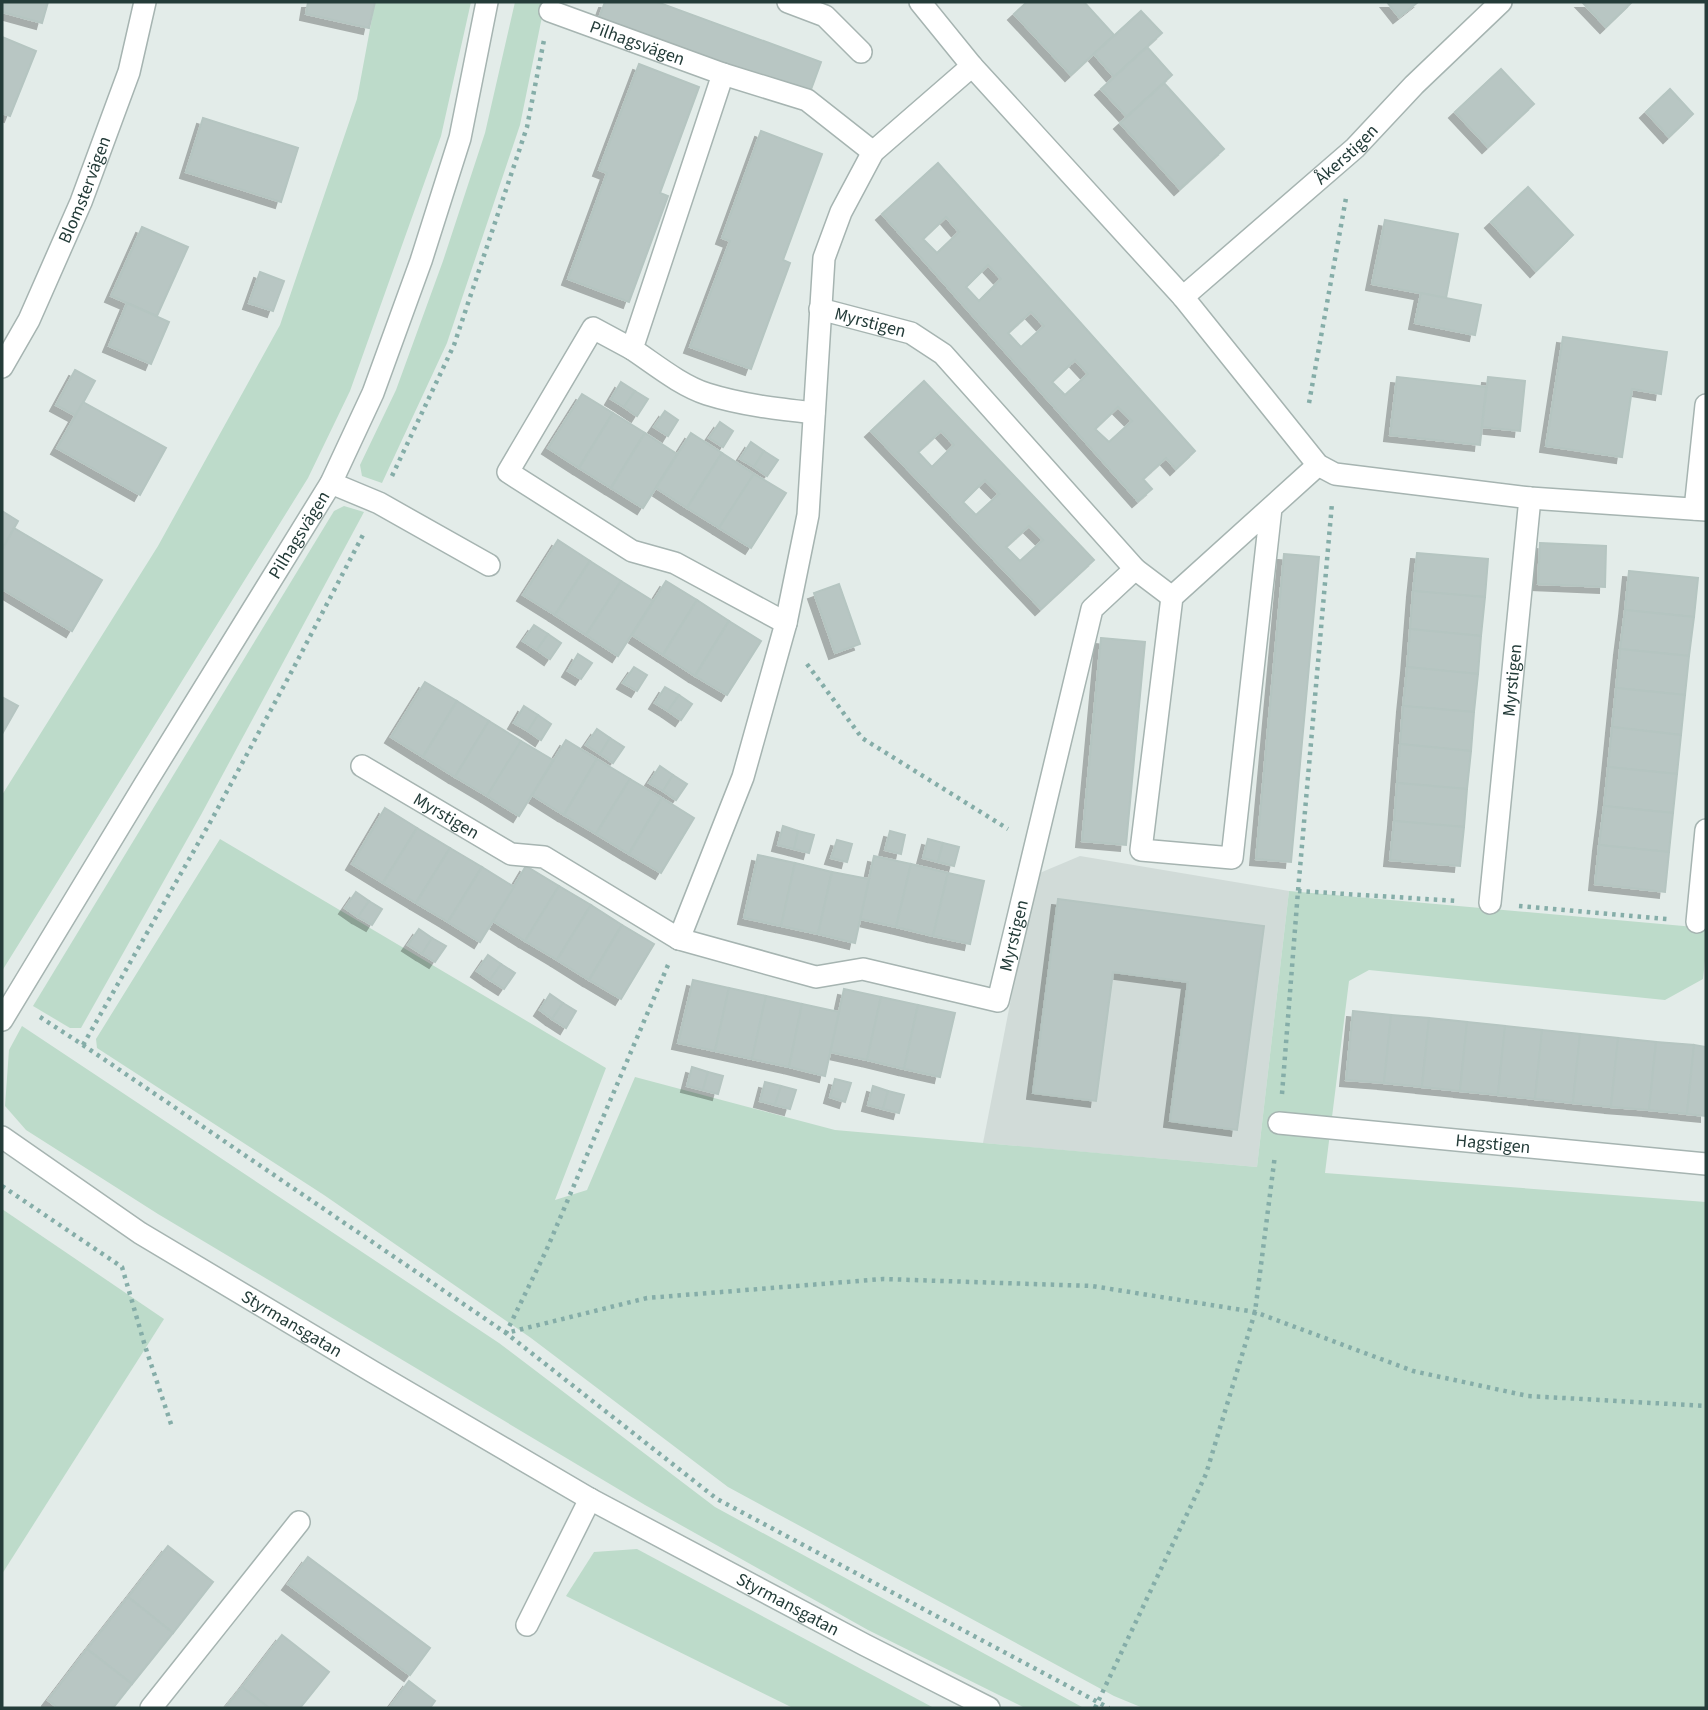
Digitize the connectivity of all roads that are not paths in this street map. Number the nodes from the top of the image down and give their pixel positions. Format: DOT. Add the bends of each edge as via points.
graph roads {
  1 [pos="145,2"];
  2 [pos="487,2"];
  3 [pos="788,2"];
  4 [pos="920,2"];
  5 [pos="1501,2"];
  6 [pos="550,11"];
  7 [pos="861,52"];
  8 [pos="972,66"];
  9 [pos="723,74"];
  10 [pos="873,152"];
  11 [pos="1182,297"];
  12 [pos="820,309"];
  13 [pos="632,349"];
  14 [pos="2,367"];
  15 [pos="1706,405"];
  16 [pos="814,413"];
  17 [pos="1318,465"];
  18 [pos="331,483"];
  19 [pos="1530,498"];
  20 [pos="1271,508"];
  21 [pos="1701,509"];
  22 [pos="489,565"];
  23 [pos="1135,569"];
  24 [pos="1172,597"];
  25 [pos="786,623"];
  26 [pos="362,766"];
  27 [pos="1706,830"];
  28 [pos="1490,903"];
  29 [pos="1697,922"];
  30 [pos="679,939"];
  31 [pos="2,1020"];
  32 [pos="1279,1123"];
  33 [pos="2,1137"];
  34 [pos="1706,1164"];
  35 [pos="590,1499"];
  36 [pos="299,1522"];
  37 [pos="527,1625"];
  38 [pos="151,1708"];
  39 [pos="989,1708"];
  1 -- 14 [label="street, Blomstervägen" via="129,72 80,202 29,320"];
  2 -- 18 [label="street, Pilhagsvägen" via="460,138 421,261 373,393"];
  3 -- 7 [label="street" via="825,16"];
  4 -- 8 [label="street"];
  5 -- 11 [label="street, Åkerstigen" via="1355,148"];
  6 -- 9 [label="street, Pilhagsvägen"];
  8 -- 10 [label="street"];
  8 -- 11 [label="street"];
  9 -- 10 [label="street, Pilhagsvägen" via="807,100"];
  9 -- 13 [label="street"];
  10 -- 12 [label="street" via="841,212 824,258"];
  11 -- 17 [label="street"];
  12 -- 16 [label="street, Myrstigen"];
  12 -- 23 [label="street, Myrstigen" via="911,333 943,354"];
  13 -- 16 [label="street" via="705,393 754,406"];
  13 -- 25 [label="street" via="593,328 508,472 632,551 675,563"];
  15 -- 21 [label="street"];
  16 -- 25 [label="street, Myrstigen" via="808,516"];
  17 -- 19 [label="street" via="1335,474"];
  17 -- 20 [label="street"];
  18 -- 22 [label="street" via="379,503"];
  18 -- 31 [label="street, Pilhagsvägen"];
  19 -- 21 [label="street"];
  19 -- 28 [label="street, Myrstigen"];
  20 -- 24 [label="street"];
  20 -- 24 [label="street" via="1232,858 1141,850"];
  23 -- 24 [label="street, Myrstigen"];
  23 -- 30 [label="street, Myrstigen" via="1092,609 998,1001 863,969 817,977"];
  25 -- 30 [label="street, Myrstigen" via="743,777"];
  26 -- 30 [label="street, Myrstigen" via="511,854 544,857"];
  27 -- 29 [label="street"];
  32 -- 34 [label="street, Hagstigen"];
  33 -- 35 [label="street, Styrmansgatan" via="140,1233"];
  35 -- 37 [label="street"];
  35 -- 39 [label="street, Styrmansgatan"];
  36 -- 38 [label="street"];
}
